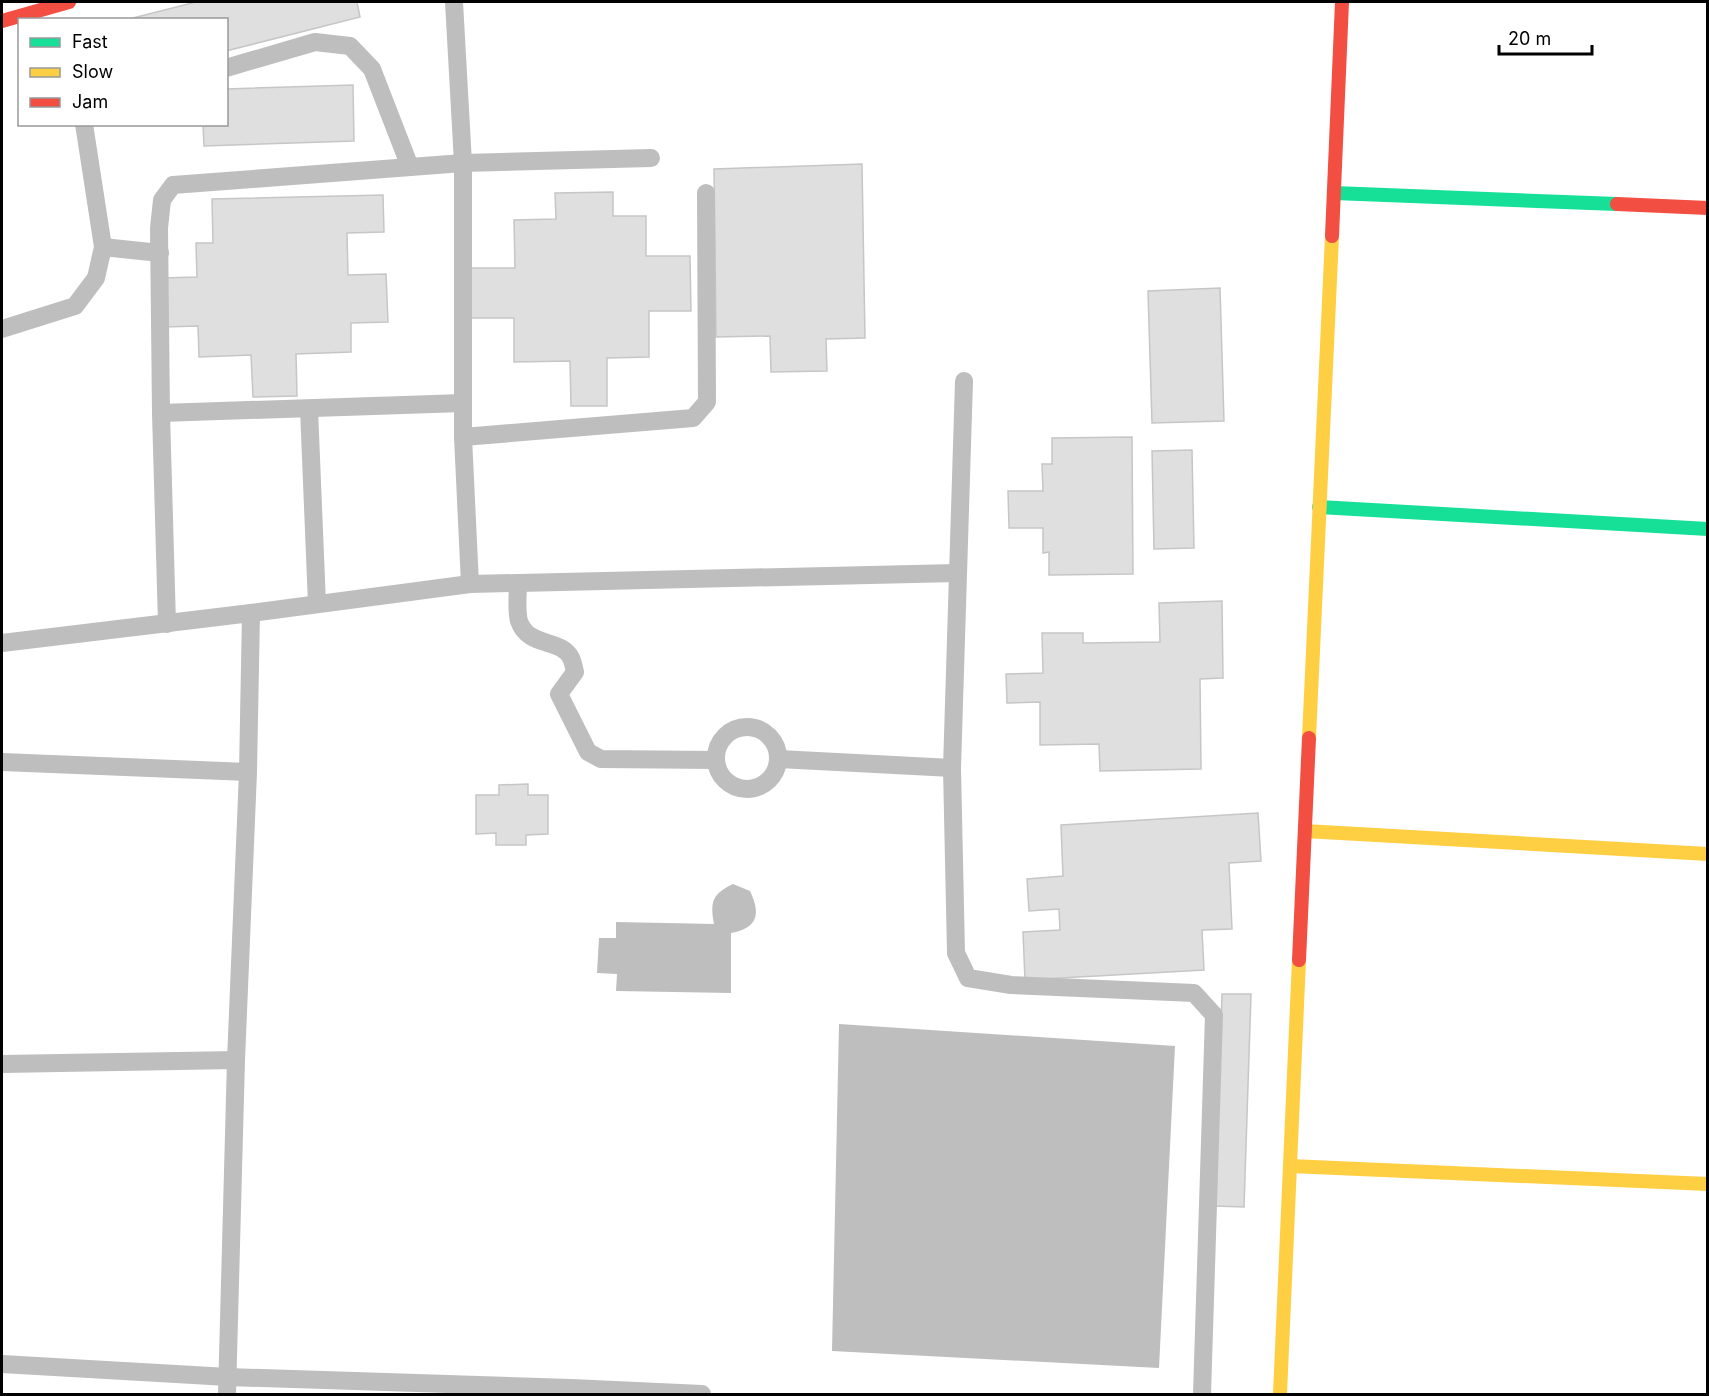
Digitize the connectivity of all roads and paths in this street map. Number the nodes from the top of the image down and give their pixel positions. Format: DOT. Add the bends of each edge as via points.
graph roads {
  1 [pos="69,2"];
  2 [pos="454,2"];
  3 [pos="1342,2"];
  4 [pos="2,21"];
  5 [pos="228,68"];
  6 [pos="84,126"];
  7 [pos="651,158"];
  8 [pos="464,163"];
  9 [pos="410,167"];
  10 [pos="706,193"];
  11 [pos="1334,193"];
  12 [pos="1707,208"];
  13 [pos="103,247"];
  14 [pos="159,253"];
  15 [pos="2,329"];
  16 [pos="964,381"];
  17 [pos="463,403"];
  18 [pos="309,409"];
  19 [pos="161,413"];
  20 [pos="463,437"];
  21 [pos="1319,507"];
  22 [pos="1707,530"];
  23 [pos="957,573"];
  24 [pos="518,583"];
  25 [pos="470,584"];
  26 [pos="317,604"];
  27 [pos="251,613"];
  28 [pos="167,624"];
  29 [pos="2,643"];
  30 [pos="779,759"];
  31 [pos="716,760"];
  32 [pos="2,762"];
  33 [pos="952,768"];
  34 [pos="248,772"];
  35 [pos="1305,831"];
  36 [pos="1707,854"];
  37 [pos="236,1060"];
  38 [pos="2,1064"];
  39 [pos="1290,1166"];
  40 [pos="1707,1184"];
  41 [pos="2,1364"];
  42 [pos="228,1386"];
  43 [pos="702,1395"];
  44 [pos="1202,1395"];
  45 [pos="1280,1395"];
  1 -- 4 [label="street"];
  2 -- 8 [label="lane"];
  3 -- 11 [label="street"];
  5 -- 9 [label="lane" via="315,42 350,46 372,69"];
  6 -- 13 [label="lane"];
  7 -- 8 [label="lane"];
  8 -- 9 [label="lane"];
  8 -- 17 [label="lane"];
  9 -- 14 [label="lane" via="173,185 162,200"];
  10 -- 20 [label="lane" via="707,402 693,418"];
  11 -- 12 [label="street"];
  11 -- 21 [label="street"];
  13 -- 14 [label="lane"];
  13 -- 15 [label="lane" via="96,278 75,306"];
  14 -- 19 [label="lane"];
  16 -- 23 [label="lane"];
  17 -- 18 [label="lane"];
  17 -- 20 [label="lane"];
  18 -- 19 [label="lane"];
  18 -- 26 [label="lane"];
  19 -- 28 [label="lane"];
  20 -- 25 [label="lane"];
  21 -- 22 [label="street"];
  21 -- 35 [label="street"];
  23 -- 24 [label="lane"];
  23 -- 33 [label="lane"];
  24 -- 25 [label="lane"];
  24 -- 31 [label="lane" via="519,620 526,634 558,646 571,656 575,672 559,694 588,752 601,759"];
  25 -- 26 [label="lane"];
  26 -- 27 [label="lane"];
  27 -- 28 [label="lane"];
  27 -- 34 [label="lane"];
  28 -- 29 [label="lane"];
  30 -- 31 [label="lane" via="774,774 763,786 748,790 732,786 721,775"];
  30 -- 31 [label="lane" via="770,736 747,726 724,737"];
  30 -- 33 [label="lane"];
  32 -- 34 [label="lane"];
  33 -- 44 [label="lane" via="956,953 968,978 1011,984 1194,993 1214,1015"];
  34 -- 37 [label="lane"];
  35 -- 36 [label="street"];
  35 -- 39 [label="street"];
  37 -- 38 [label="lane"];
  37 -- 42 [label="lane"];
  39 -- 40 [label="street"];
  39 -- 45 [label="street"];
  41 -- 42 [label="lane"];
  42 -- 43 [label="lane" via="560,1388"];
}
